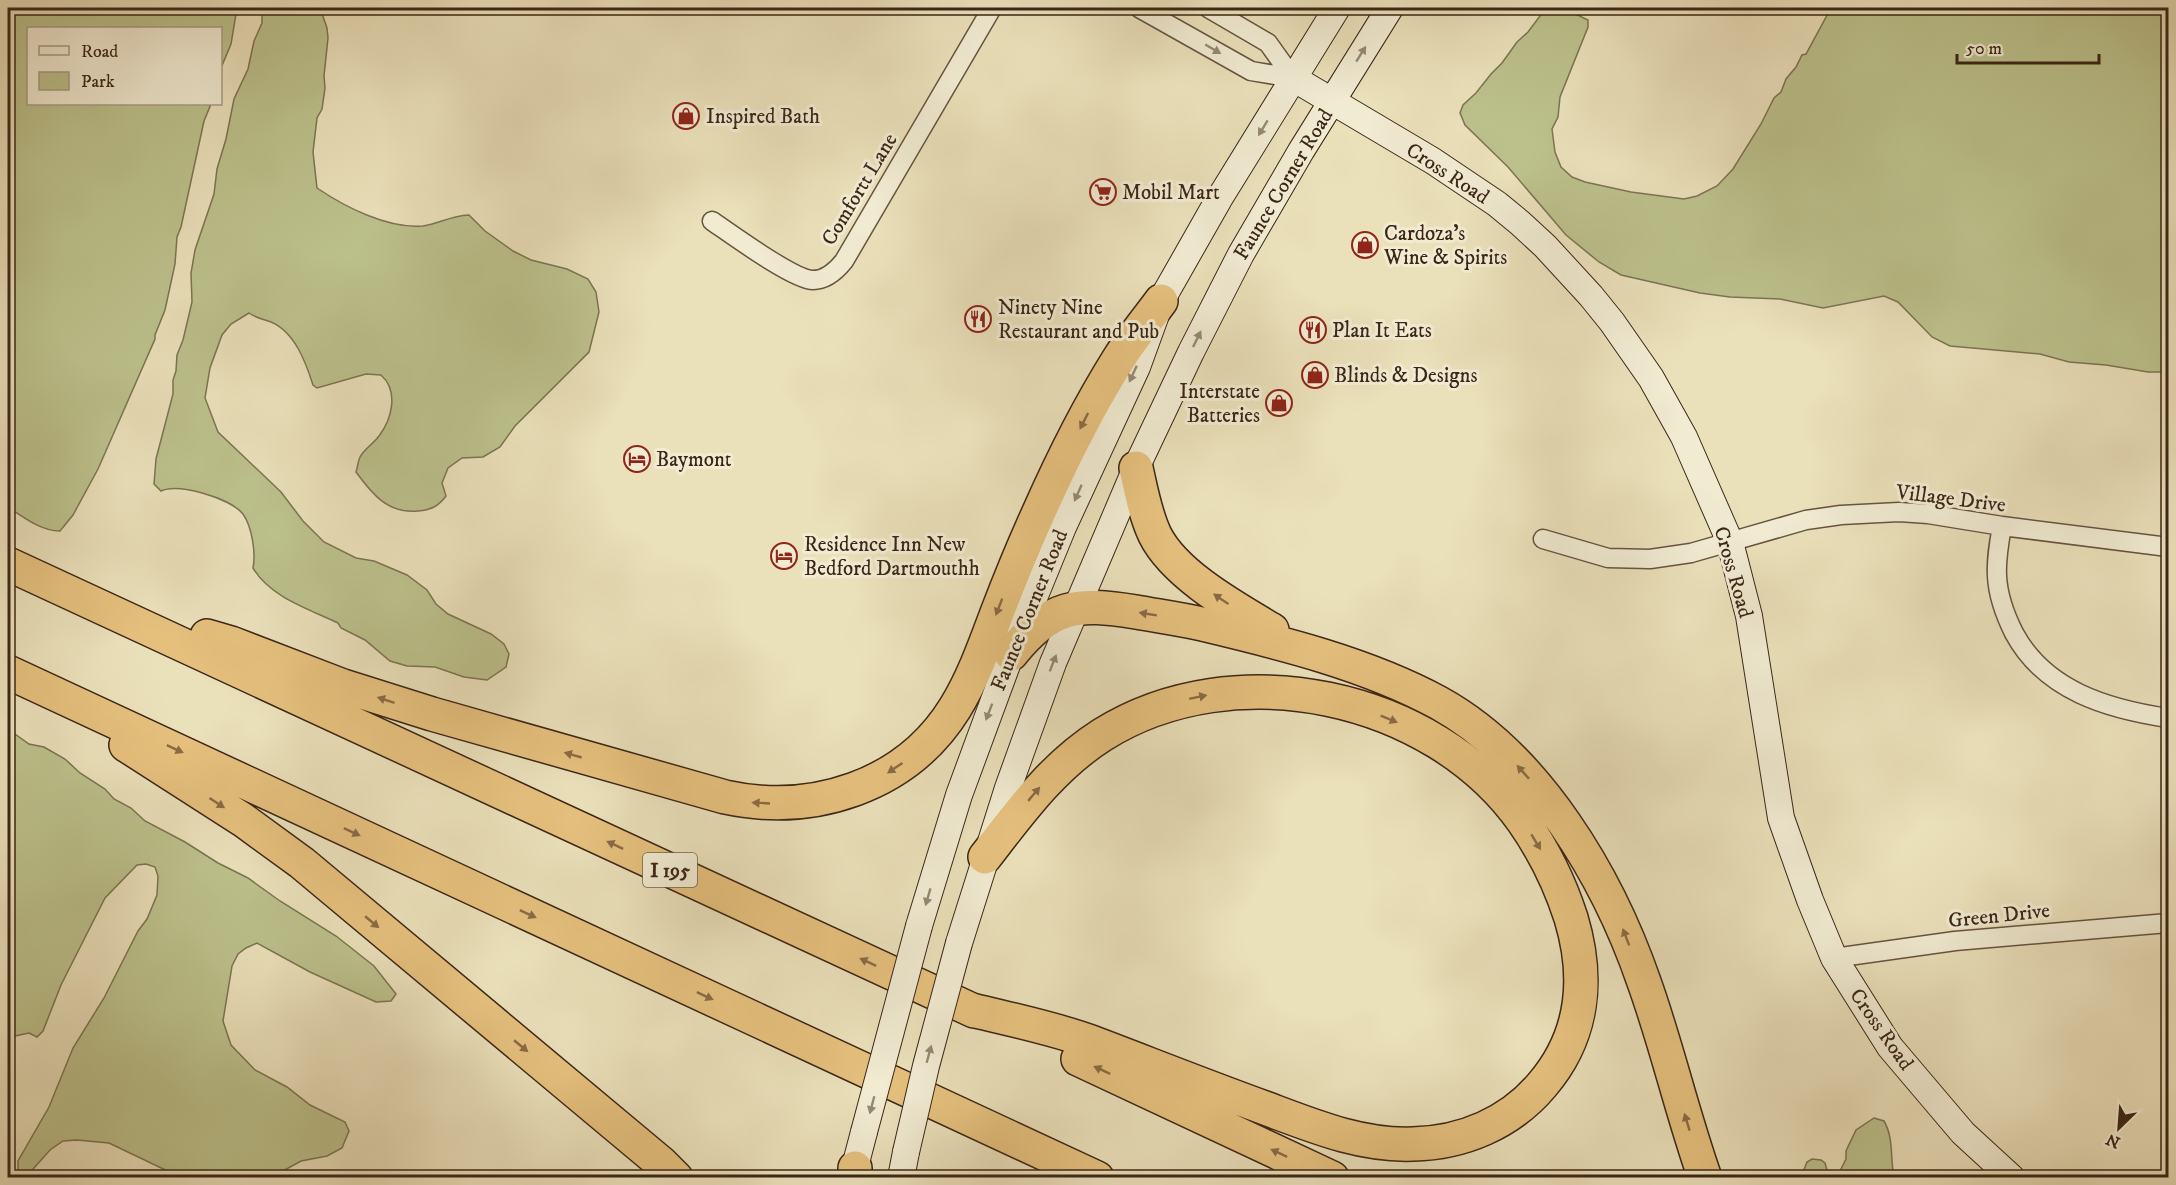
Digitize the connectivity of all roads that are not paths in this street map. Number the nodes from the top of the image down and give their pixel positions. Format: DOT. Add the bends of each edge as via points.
graph roads {
  1 [pos="992,8"];
  2 [pos="1139,8"];
  3 [pos="1208,8"];
  4 [pos="1337,8"];
  5 [pos="1390,8"];
  6 [pos="1293,78"];
  7 [pos="1332,101"];
  8 [pos="712,221"];
  9 [pos="1161,301"];
  10 [pos="1136,468"];
  11 [pos="2002,526"];
  12 [pos="1543,539"];
  13 [pos="1730,542"];
  14 [pos="2169,547"];
  15 [pos="8,564"];
  16 [pos="95,605"];
  17 [pos="1075,608"];
  18 [pos="1308,651"];
  19 [pos="1011,654"];
  20 [pos="17,676"];
  21 [pos="2169,718"];
  22 [pos="985,857"];
  23 [pos="2169,923"];
  24 [pos="1834,958"];
  25 [pos="972,1010"];
  26 [pos="982,1124"];
  27 [pos="854,1174"];
  28 [pos="676,1178"];
  29 [pos="901,1178"];
  30 [pos="1067,1178"];
  31 [pos="1097,1178"];
  32 [pos="1332,1178"];
  33 [pos="1705,1178"];
  34 [pos="2012,1178"];
  1 -- 8 [label="street, Comfortt Lane" via="844,261 830,274 814,280 796,275"];
  2 -- 6 [label="street, one-way" via="1251,71"];
  3 -- 6 [label="street" via="1268,43"];
  4 -- 6 [label="main road, Faunce Corner Road"];
  7 -- 5 [label="main road, Faunce Corner Road, one-way"];
  6 -- 7 [label="main road, Cross Road"];
  6 -- 9 [label="main road, Faunce Corner Road, one-way"];
  10 -- 7 [label="main road, Faunce Corner Road, one-way" via="1221,290"];
  7 -- 13 [label="main road, Cross Road" via="1497,204 1545,246 1591,296 1669,408"];
  9 -- 16 [label="highway, one-way" via="1119,358 1070,448 1028,535 954,710 901,764 843,793 795,803 725,797 453,721 343,686 231,643"];
  9 -- 19 [label="main road, Faunce Corner Road, one-way" via="1137,367 1063,527"];
  10 -- 17 [label="main road, Faunce Corner Road"];
  18 -- 10 [label="highway, one-way" via="1214,595 1168,552 1149,520"];
  11 -- 13 [label="street, Village Drive" via="1928,514 1870,513 1806,520"];
  11 -- 14 [label="street, Village Drive"];
  11 -- 21 [label="street" via="1997,565 1999,592 2008,622 2027,652 2052,678 2083,696"];
  12 -- 13 [label="street, Village Drive" via="1586,553 1629,560 1671,557"];
  13 -- 24 [label="main road, Cross Road" via="1749,616 1781,818"];
  15 -- 16 [label="highway, I 195"];
  25 -- 16 [label="highway, I 195, one-way"];
  18 -- 17 [label="highway, one-way" via="1186,621 1104,607"];
  17 -- 19 [label="highway" via="1035,627"];
  22 -- 17 [label="main road, Faunce Corner Road, one-way"];
  33 -- 18 [label="highway, one-way" via="1644,982 1622,925 1594,870 1555,811 1511,758 1448,709 1393,682"];
  19 -- 27 [label="main road, Faunce Corner Road, one-way, bridge" via="959,795 919,926"];
  20 -- 26 [label="highway, one-way"];
  20 -- 28 [label="highway, one-way" via="220,805 302,863"];
  22 -- 25 [label="highway, one-way" via="1046,780 1102,735 1145,713 1224,693 1279,692 1334,700 1431,738 1492,786 1522,820 1567,906 1580,952 1581,998 1562,1056 1522,1106 1463,1137 1414,1144 1373,1142 1329,1131 1087,1041"];
  29 -- 22 [label="main road, Faunce Corner Road, one-way, bridge" via="926,1066"];
  23 -- 24 [label="street, Green Drive" via="1975,939"];
  24 -- 34 [label="main road, Cross Road" via="1890,1047 1963,1133"];
  32 -- 25 [label="highway, I 195, one-way"];
  26 -- 30 [label="highway"];
  26 -- 31 [label="highway"];
}
